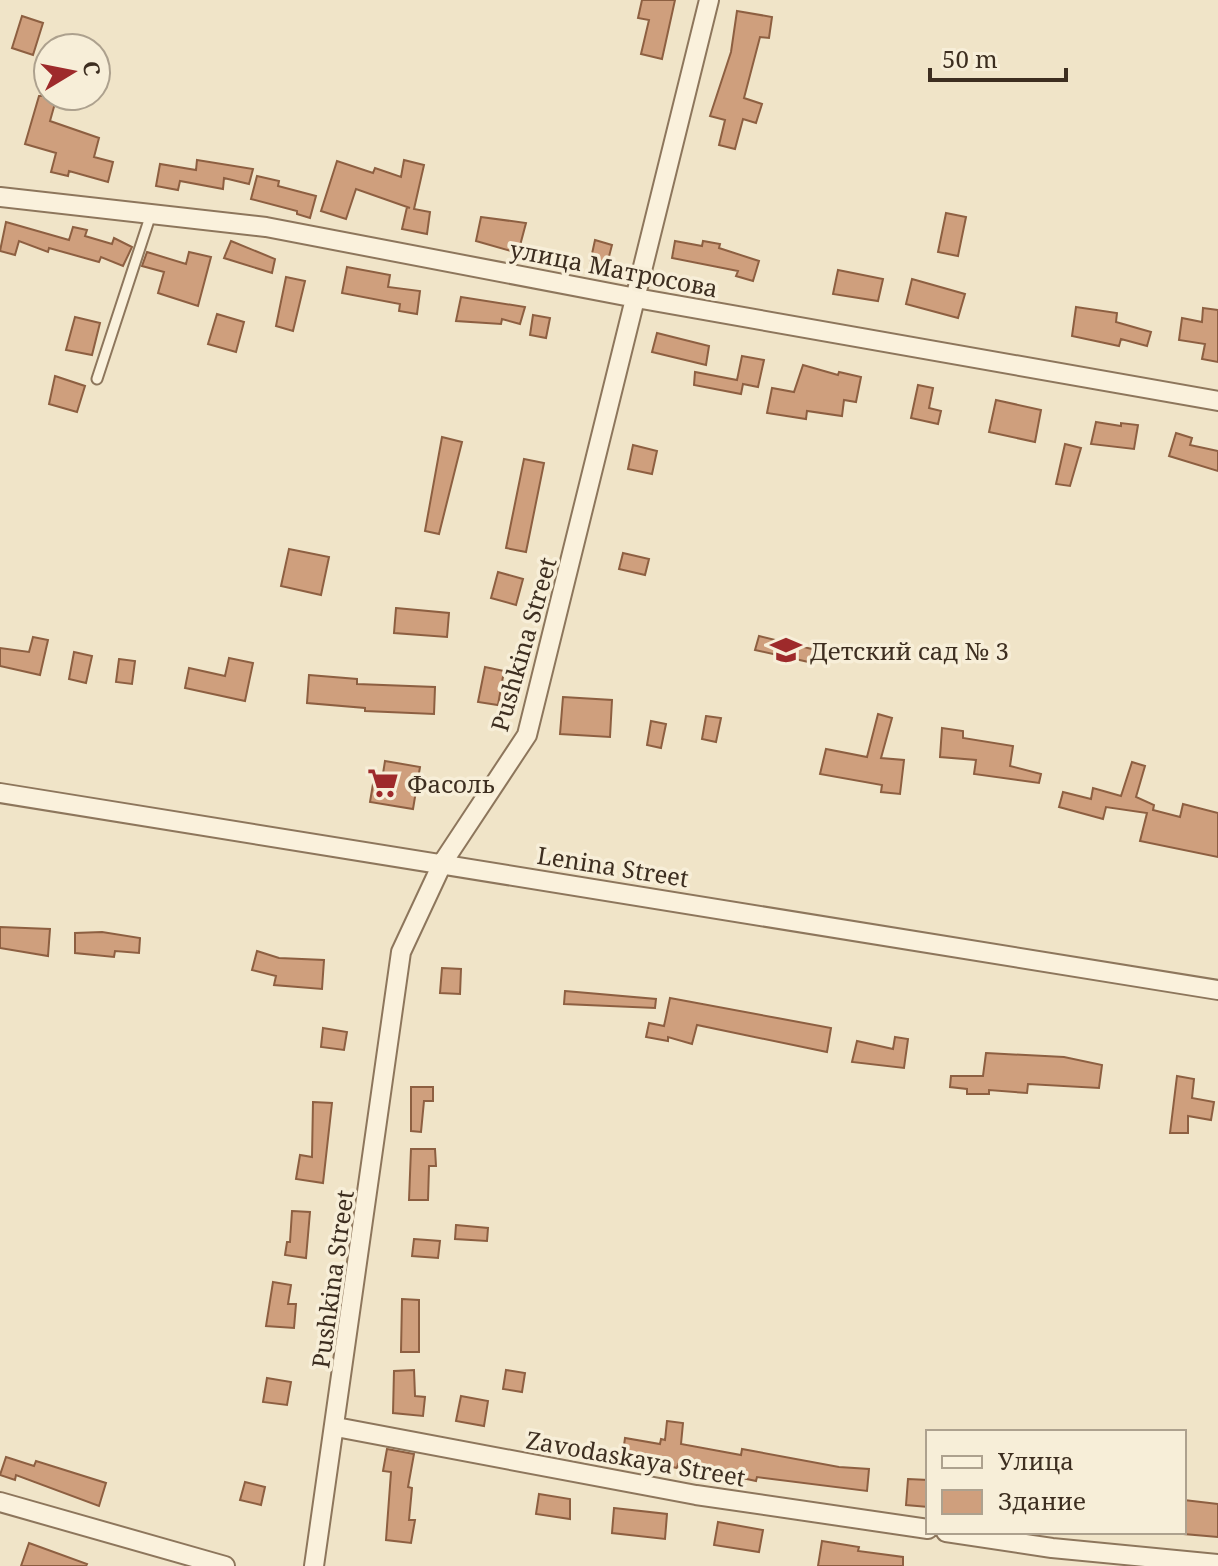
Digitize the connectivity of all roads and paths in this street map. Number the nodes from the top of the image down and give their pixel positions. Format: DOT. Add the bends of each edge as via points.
graph roads {
  1 [pos="709,0"];
  2 [pos="0,197"];
  3 [pos="151,214"];
  4 [pos="636,298"];
  5 [pos="97,379"];
  6 [pos="1218,401"];
  7 [pos="0,793"];
  8 [pos="443,862"];
  9 [pos="1218,990"];
  10 [pos="336,1427"];
  11 [pos="0,1502"];
  12 [pos="926,1529"];
  13 [pos="954,1534"];
  14 [pos="1052,1557"];
  15 [pos="1218,1564"];
  16 [pos="225,1566"];
  17 [pos="314,1566"];
  1 -- 4 [label="street, Pushkina Street"];
  2 -- 3 [label="street, улица Матросова"];
  3 -- 4 [label="street, улица Матросова" via="266,227"];
  3 -- 5 [label="lane"];
  4 -- 6 [label="street, улица Матросова"];
  4 -- 8 [label="street, Pushkina Street" via="527,735"];
  7 -- 8 [label="street, Lenina Street"];
  8 -- 9 [label="street, Lenina Street"];
  8 -- 10 [label="street, Pushkina Street" via="401,952"];
  10 -- 12 [label="street, Zavodaskaya Street" via="696,1495"];
  10 -- 17 [label="street, Pushkina Street"];
  11 -- 16 [label="street"];
  13 -- 14 [label="street"];
  14 -- 15 [label="street"];
}
